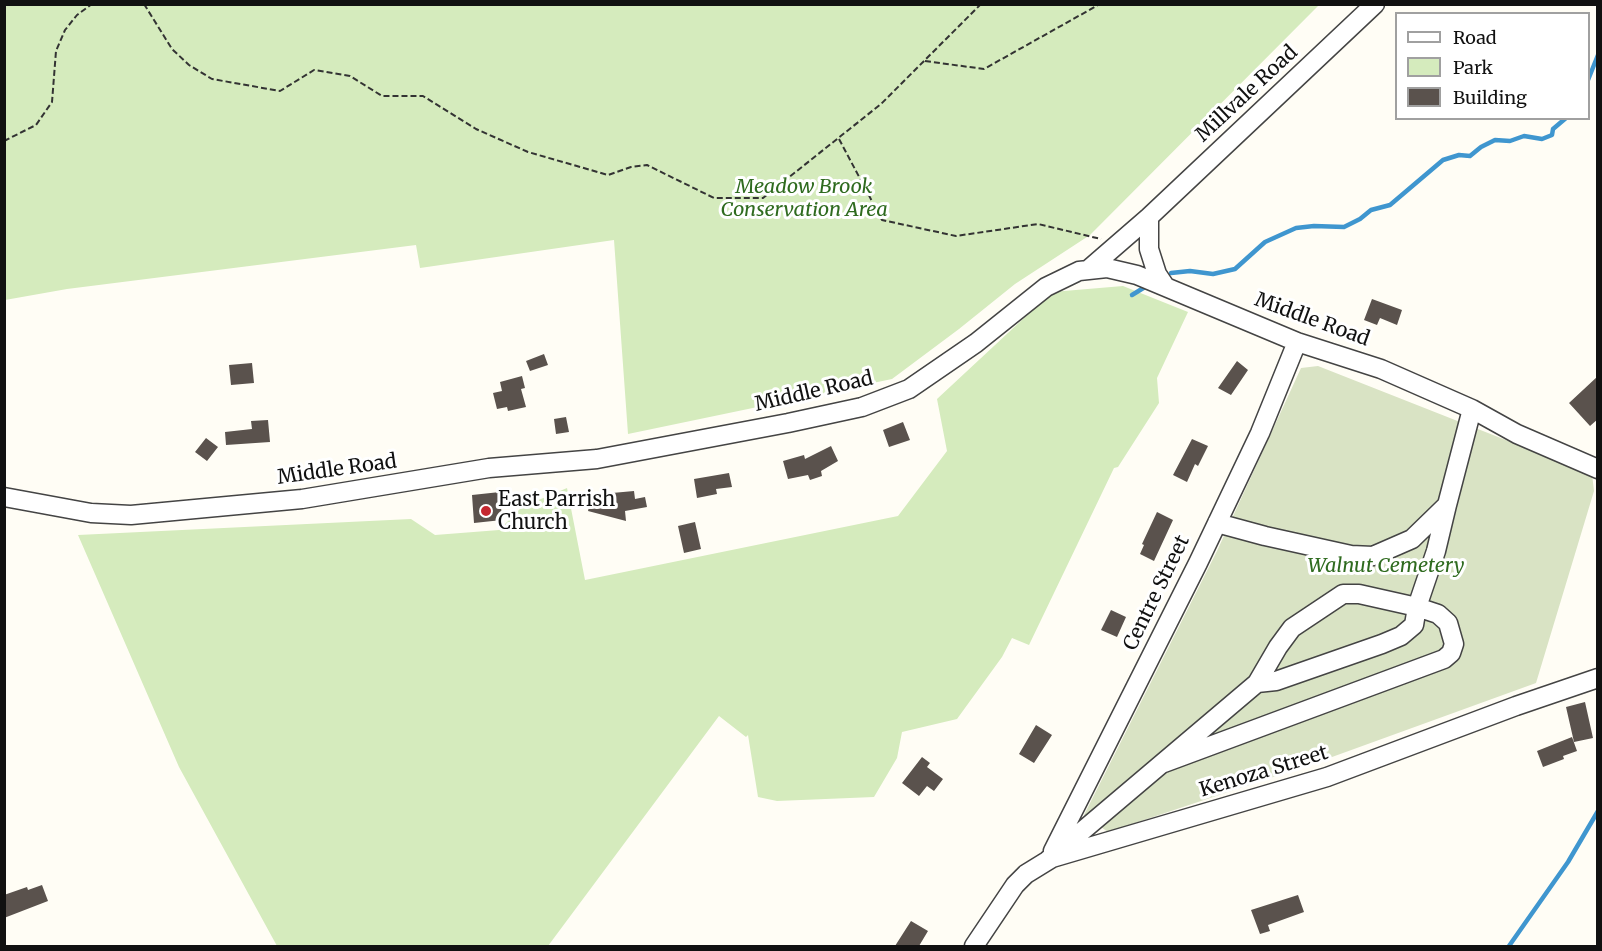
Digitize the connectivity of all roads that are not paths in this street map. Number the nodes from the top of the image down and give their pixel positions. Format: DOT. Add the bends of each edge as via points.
graph roads {
  1 [pos="1375,4"];
  2 [pos="1149,217"];
  3 [pos="1089,269"];
  4 [pos="1165,286"];
  5 [pos="1297,342"];
  6 [pos="1472,409"];
  7 [pos="1598,469"];
  8 [pos="4,497"];
  9 [pos="1447,505"];
  10 [pos="1217,523"];
  11 [pos="1412,539"];
  12 [pos="1436,551"];
  13 [pos="1417,607"];
  14 [pos="1598,678"];
  15 [pos="1257,683"];
  16 [pos="1164,763"];
  17 [pos="1048,860"];
  18 [pos="974,946"];
  1 -- 2 [label="street, Millvale Road"];
  2 -- 3 [label="street, Millvale Road"];
  2 -- 4 [label="street" via="1149,249"];
  3 -- 4 [label="street, Middle Road" via="1122,271"];
  3 -- 8 [label="street, Middle Road" via="1047,287 909,389 862,407 788,423 597,459 489,468 302,499 131,514 90,513"];
  4 -- 5 [label="street, Middle Road"];
  5 -- 6 [label="street, Middle Road" via="1381,369"];
  5 -- 10 [label="street, Centre Street"];
  6 -- 7 [label="street, Middle Road" via="1517,434"];
  6 -- 9 [label="street"];
  9 -- 11 [label="street"];
  9 -- 12 [label="street"];
  10 -- 11 [label="street" via="1352,555 1373,556"];
  10 -- 17 [label="street, Centre Street"];
  11 -- 12 [label="street"];
  12 -- 13 [label="street"];
  13 -- 15 [label="street" via="1414,625 1401,636 1275,681"];
  13 -- 15 [label="street" via="1343,594 1292,628"];
  13 -- 16 [label="street" via="1448,622 1454,644 1444,659"];
  14 -- 17 [label="street, Kenoza Street" via="1327,777"];
  15 -- 16 [label="street"];
  16 -- 17 [label="street"];
  17 -- 18 [label="street, Kenoza Street" via="1015,885"];
}
